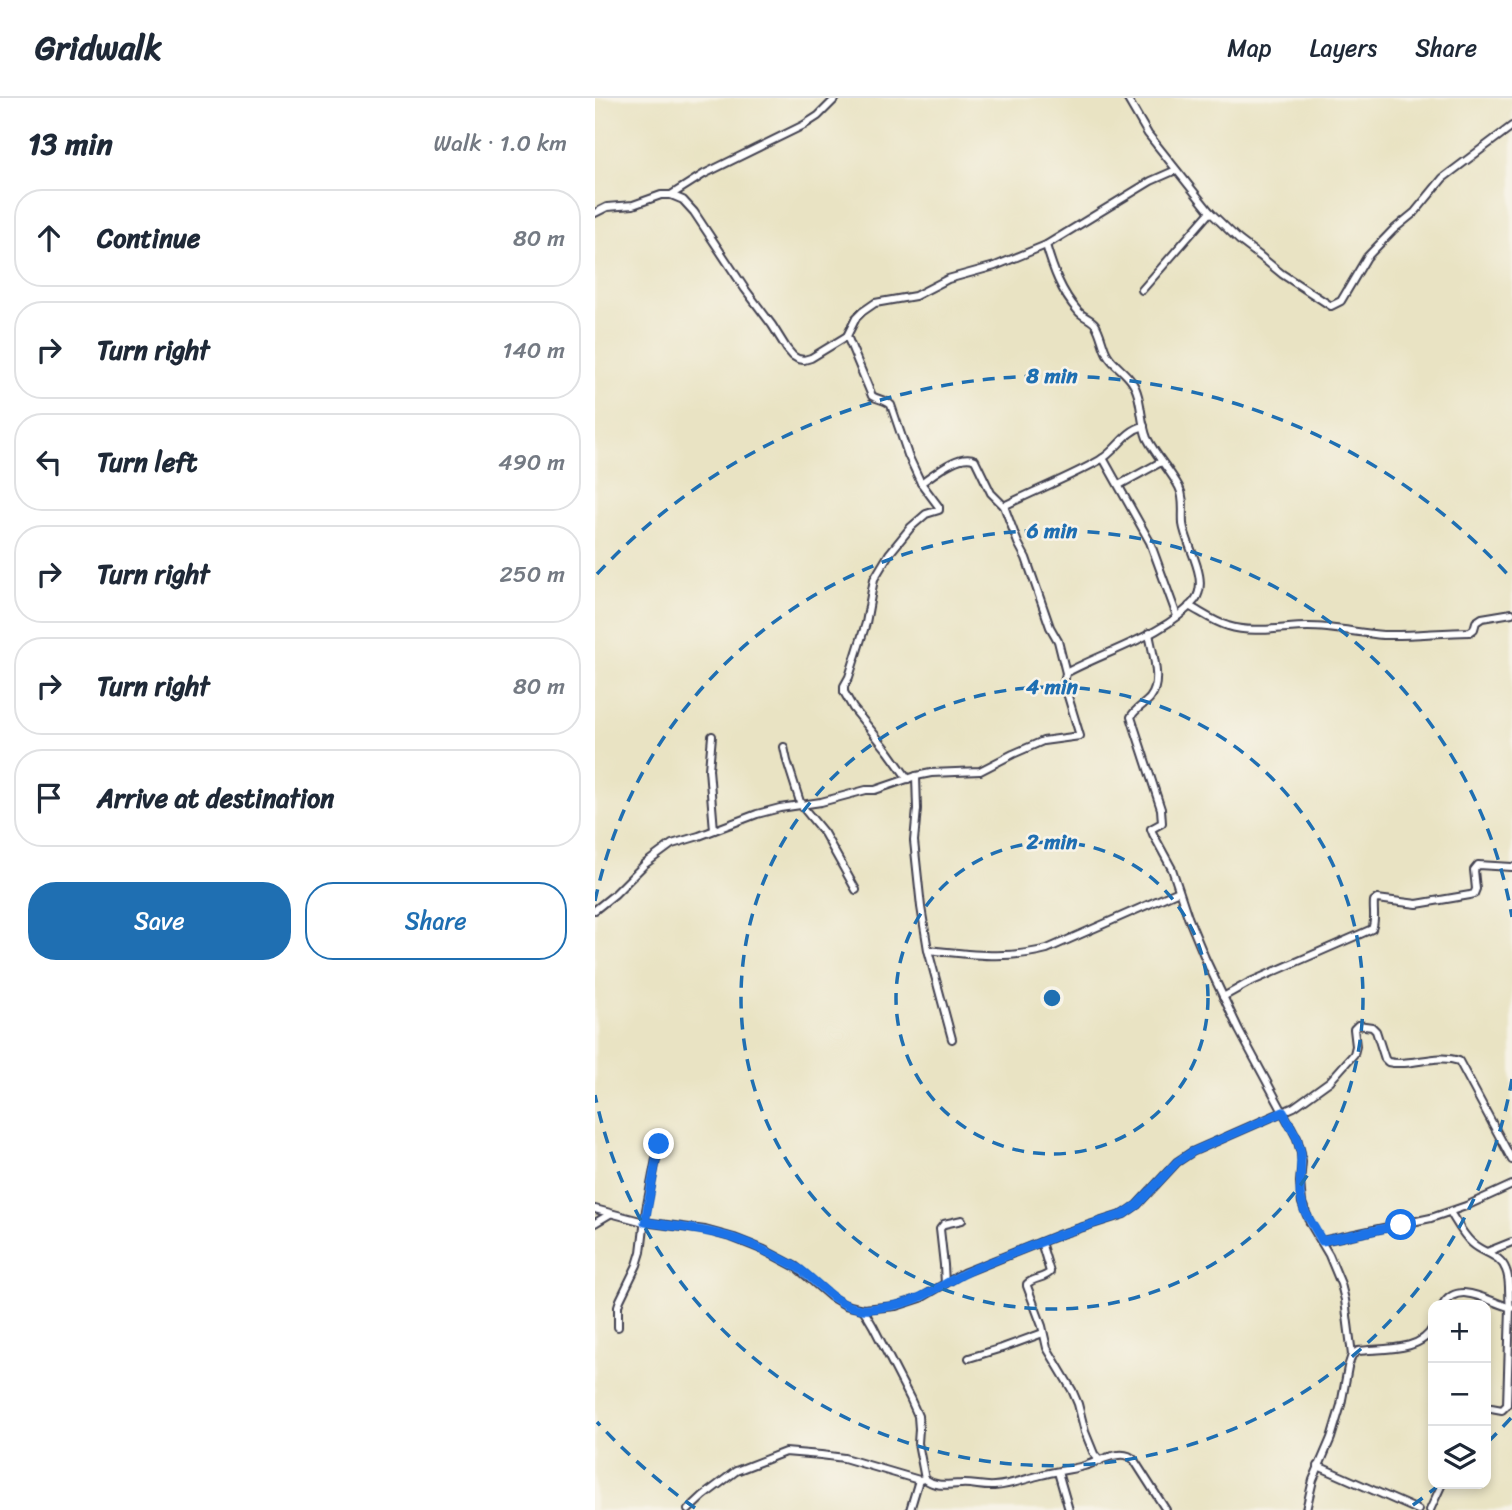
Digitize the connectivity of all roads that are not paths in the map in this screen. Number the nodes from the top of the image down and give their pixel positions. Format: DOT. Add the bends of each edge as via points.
graph roads {
  1 [pos="836,98"];
  2 [pos="1128,98"];
  3 [pos="1512,126"];
  4 [pos="1176,170"];
  5 [pos="671,195"];
  6 [pos="1210,212"];
  7 [pos="595,213"];
  8 [pos="1046,245"];
  9 [pos="1142,290"];
  10 [pos="847,336"];
  11 [pos="1144,426"];
  12 [pos="1103,458"];
  13 [pos="1161,462"];
  14 [pos="921,482"];
  15 [pos="1119,485"];
  16 [pos="1005,506"];
  17 [pos="1189,606"];
  18 [pos="1512,613"];
  19 [pos="1177,616"];
  20 [pos="1149,634"];
  21 [pos="1066,673"];
  22 [pos="712,736"];
  23 [pos="784,747"];
  24 [pos="916,776"];
  25 [pos="908,779"];
  26 [pos="801,805"];
  27 [pos="714,830"];
  28 [pos="1512,867"];
  29 [pos="856,890"];
  30 [pos="1179,891"];
  31 [pos="596,908"];
  32 [pos="928,950"];
  33 [pos="1223,997"];
  34 [pos="952,1039"];
  35 [pos="1283,1112"];
  36 [pos="659,1144"];
  37 [pos="1512,1160"];
  38 [pos="1512,1185"];
  39 [pos="595,1209"];
  40 [pos="1450,1212"];
  41 [pos="610,1214"];
  42 [pos="963,1220"];
  43 [pos="645,1222"];
  44 [pos="595,1223"];
  45 [pos="1322,1241"];
  46 [pos="1041,1242"];
  47 [pos="1512,1242"];
  48 [pos="1487,1252"];
  49 [pos="945,1284"];
  50 [pos="1447,1300"];
  51 [pos="1490,1300"];
  52 [pos="1491,1300"];
  53 [pos="1511,1308"];
  54 [pos="863,1309"];
  55 [pos="618,1327"];
  56 [pos="1043,1332"];
  57 [pos="1428,1335"];
  58 [pos="1352,1355"];
  59 [pos="969,1358"];
  60 [pos="1491,1408"];
  61 [pos="1100,1461"];
  62 [pos="1318,1466"];
  63 [pos="1058,1472"];
  64 [pos="922,1480"];
  65 [pos="1440,1489"];
  66 [pos="688,1510"];
  67 [pos="910,1510"];
  68 [pos="1069,1510"];
  69 [pos="1166,1510"];
  70 [pos="1306,1510"];
  71 [pos="1418,1510"];
  72 [pos="1430,1510"];
  1 -- 5 [label="street" via="804,125"];
  2 -- 4 [label="street"];
  3 -- 6 [label="street" via="1443,178 1367,257 1341,301 1331,306 1274,268"];
  4 -- 6 [label="street"];
  4 -- 8 [label="street"];
  5 -- 7 [label="street"];
  5 -- 10 [label="street" via="689,206 793,356 811,358"];
  6 -- 9 [label="street"];
  8 -- 10 [label="street" via="948,279 915,296 875,303 856,318"];
  8 -- 11 [label="street" via="1069,299 1093,322 1115,365 1132,382"];
  10 -- 14 [label="street" via="872,396 891,405"];
  11 -- 12 [label="street"];
  11 -- 13 [label="street"];
  12 -- 15 [label="street"];
  12 -- 16 [label="street"];
  13 -- 15 [label="street"];
  13 -- 17 [label="street" via="1181,489 1183,525 1200,581 1200,591"];
  14 -- 16 [label="street" via="965,457 972,458 991,492"];
  14 -- 25 [label="street" via="939,510 911,527 874,579 866,623 844,686 853,708"];
  15 -- 19 [label="street" via="1150,542"];
  16 -- 21 [label="street"];
  17 -- 18 [label="street" via="1243,630 1308,627 1409,635 1470,632 1482,618"];
  17 -- 19 [label="street"];
  19 -- 20 [label="street"];
  20 -- 21 [label="street"];
  20 -- 30 [label="street" via="1156,685 1131,718 1161,809 1162,823 1151,829"];
  21 -- 24 [label="street" via="1064,683 1080,736 1043,741 980,771"];
  22 -- 27 [label="street" via="709,769"];
  23 -- 26 [label="street"];
  24 -- 25 [label="street"];
  24 -- 32 [label="street" via="914,841"];
  25 -- 26 [label="street"];
  26 -- 27 [label="street" via="757,814"];
  26 -- 29 [label="street" via="824,833"];
  27 -- 31 [label="street" via="661,851"];
  28 -- 33 [label="street" via="1478,865 1474,870 1476,889 1470,895 1417,904 1377,899 1372,929"];
  30 -- 32 [label="street" via="1026,954"];
  30 -- 33 [label="street"];
  32 -- 34 [label="street"];
  33 -- 35 [label="street"];
  35 -- 37 [label="street" via="1336,1074 1355,1051 1354,1029 1363,1024 1376,1031 1388,1062 1459,1061"];
  35 -- 45 [label="street" via="1301,1153 1304,1210"];
  35 -- 46 [label="street" via="1192,1152 1124,1214"];
  36 -- 43 [label="street"];
  38 -- 40 [label="street"];
  39 -- 41 [label="street"];
  40 -- 45 [label="street"];
  40 -- 48 [label="street" via="1470,1241"];
  41 -- 43 [label="street"];
  41 -- 44 [label="street"];
  42 -- 49 [label="street" via="940,1228"];
  43 -- 54 [label="street" via="713,1232 750,1243 796,1267 831,1297"];
  43 -- 55 [label="street" via="637,1265 618,1306"];
  45 -- 58 [label="street" via="1343,1292"];
  46 -- 49 [label="street"];
  46 -- 56 [label="street" via="1051,1272 1027,1286"];
  47 -- 48 [label="street"];
  48 -- 53 [label="street" via="1497,1257 1507,1272"];
  49 -- 54 [label="street" via="907,1303"];
  50 -- 51 [label="street" via="1458,1292"];
  52 -- 53 [label="street"];
  53 -- 60 [label="street" via="1507,1405 1502,1410"];
  54 -- 64 [label="street" via="918,1416"];
  56 -- 59 [label="street"];
  56 -- 61 [label="street"];
  57 -- 58 [label="street" via="1412,1344"];
  58 -- 62 [label="street" via="1342,1405"];
  61 -- 63 [label="street"];
  61 -- 69 [label="street" via="1130,1456"];
  62 -- 70 [label="street"];
  62 -- 71 [label="street"];
  63 -- 64 [label="street" via="993,1486"];
  63 -- 68 [label="street"];
  64 -- 66 [label="street" via="844,1458 785,1452 736,1471"];
  64 -- 67 [label="street"];
  65 -- 72 [label="street"];
}
